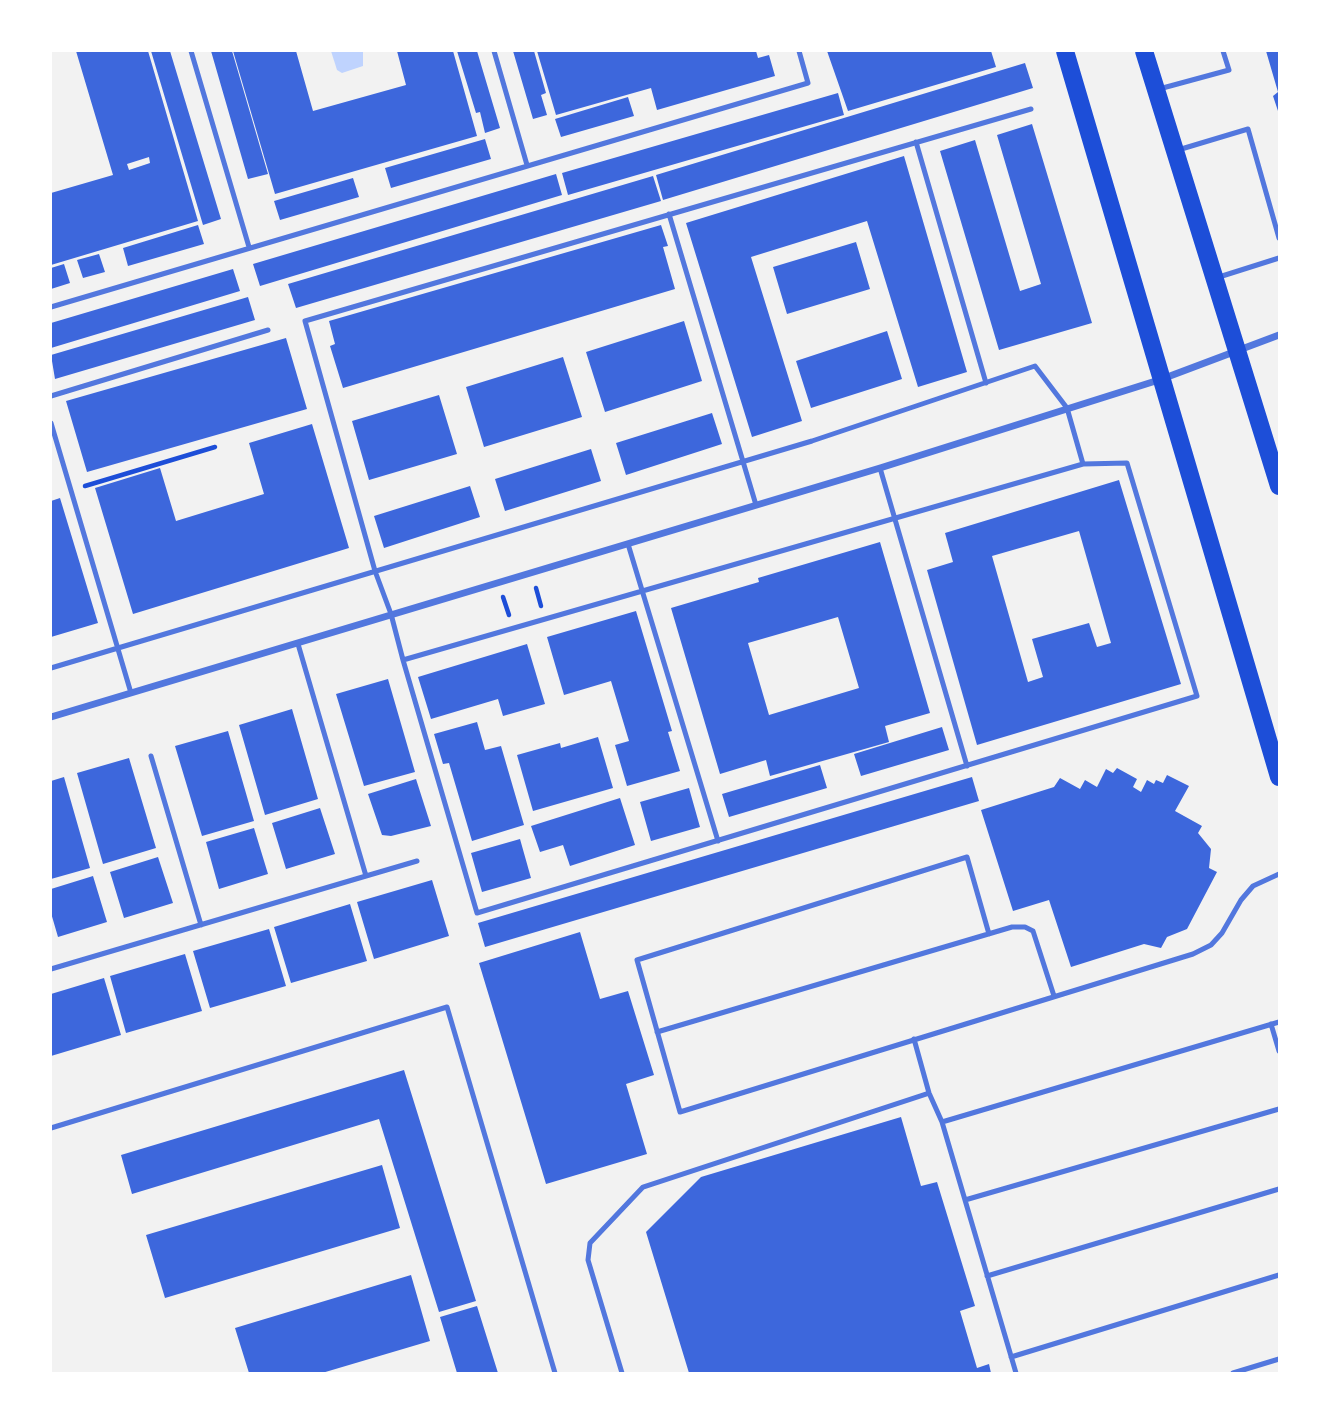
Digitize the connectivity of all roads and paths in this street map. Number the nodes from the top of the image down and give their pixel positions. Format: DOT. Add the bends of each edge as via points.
graph roads {
  1 [pos="191,51"];
  2 [pos="494,51"];
  3 [pos="799,51"];
  4 [pos="1065,51"];
  5 [pos="1136,51"];
  6 [pos="1144,51"];
  7 [pos="1223,51"];
  8 [pos="1154,83"];
  9 [pos="1031,109"];
  10 [pos="916,142"];
  11 [pos="1175,151"];
  12 [pos="527,165"];
  13 [pos="669,214"];
  14 [pos="1279,238"];
  15 [pos="249,247"];
  16 [pos="1279,258"];
  17 [pos="1215,278"];
  18 [pos="51,307"];
  19 [pos="268,330"];
  20 [pos="1279,335"];
  21 [pos="1236,352"];
  22 [pos="1162,379"];
  23 [pos="985,383"];
  24 [pos="51,396"];
  25 [pos="1067,408"];
  26 [pos="51,423"];
  27 [pos="215,447"];
  28 [pos="743,461"];
  29 [pos="1083,464"];
  30 [pos="880,468"];
  31 [pos="1279,486"];
  32 [pos="71,490"];
  33 [pos="756,506"];
  34 [pos="895,518"];
  35 [pos="628,544"];
  36 [pos="375,571"];
  37 [pos="532,573"];
  38 [pos="499,583"];
  39 [pos="642,590"];
  40 [pos="391,614"];
  41 [pos="545,618"];
  42 [pos="513,628"];
  43 [pos="298,644"];
  44 [pos="118,648"];
  45 [pos="404,660"];
  46 [pos="51,668"];
  47 [pos="131,692"];
  48 [pos="51,717"];
  49 [pos="1265,730"];
  50 [pos="1279,745"];
  51 [pos="151,756"];
  52 [pos="967,766"];
  53 [pos="1279,777"];
  54 [pos="718,841"];
  55 [pos="417,860"];
  56 [pos="1279,874"];
  57 [pos="366,876"];
  58 [pos="201,925"];
  59 [pos="989,934"];
  60 [pos="51,969"];
  61 [pos="1054,996"];
  62 [pos="1279,1022"];
  63 [pos="1271,1024"];
  64 [pos="657,1032"];
  65 [pos="914,1039"];
  66 [pos="1279,1051"];
  67 [pos="929,1093"];
  68 [pos="1279,1109"];
  69 [pos="942,1122"];
  70 [pos="51,1128"];
  71 [pos="1279,1189"];
  72 [pos="965,1200"];
  73 [pos="1279,1275"];
  74 [pos="987,1276"];
  75 [pos="1011,1357"];
  76 [pos="1279,1359"];
  77 [pos="555,1373"];
  78 [pos="622,1373"];
  79 [pos="1016,1373"];
  80 [pos="1233,1373"];
  1 -- 15 [label="lane"];
  2 -- 12 [label="lane"];
  3 -- 12 [label="lane" via="808,83"];
  4 -- 22 [label="main road"];
  5 -- 8 [label="main road"];
  6 -- 8 [label="main road"];
  7 -- 8 [label="lane" via="1229,70"];
  8 -- 11 [label="main road"];
  9 -- 10 [label="lane"];
  10 -- 13 [label="lane"];
  10 -- 23 [label="lane"];
  11 -- 14 [label="lane" via="1248,130"];
  11 -- 17 [label="main road"];
  12 -- 15 [label="lane"];
  13 -- 28 [label="lane"];
  13 -- 36 [label="lane" via="305,321"];
  15 -- 18 [label="lane"];
  16 -- 17 [label="lane"];
  17 -- 21 [label="main road"];
  19 -- 24 [label="lane"];
  20 -- 21 [label="street"];
  21 -- 22 [label="street"];
  21 -- 31 [label="main road"];
  22 -- 25 [label="street"];
  22 -- 49 [label="main road"];
  23 -- 25 [label="lane" via="1035,366"];
  23 -- 28 [label="lane"];
  25 -- 29 [label="lane"];
  25 -- 30 [label="street"];
  26 -- 32 [label="lane"];
  27 -- 32 [label="path"];
  28 -- 33 [label="lane"];
  28 -- 36 [label="lane"];
  29 -- 34 [label="lane"];
  29 -- 52 [label="lane" via="1126,463 1197,696"];
  30 -- 33 [label="street"];
  30 -- 34 [label="lane"];
  32 -- 44 [label="lane"];
  33 -- 35 [label="street"];
  34 -- 39 [label="lane"];
  34 -- 52 [label="lane"];
  35 -- 37 [label="street"];
  35 -- 39 [label="lane"];
  36 -- 40 [label="lane"];
  36 -- 44 [label="lane"];
  37 -- 38 [label="street"];
  37 -- 41 [label="path"];
  38 -- 40 [label="street"];
  38 -- 42 [label="path"];
  39 -- 41 [label="lane"];
  39 -- 54 [label="lane"];
  40 -- 43 [label="street"];
  40 -- 45 [label="lane"];
  41 -- 42 [label="lane"];
  42 -- 45 [label="lane"];
  43 -- 47 [label="street"];
  43 -- 57 [label="lane"];
  44 -- 46 [label="lane"];
  44 -- 47 [label="lane"];
  45 -- 54 [label="lane" via="477,912"];
  47 -- 48 [label="street"];
  49 -- 50 [label="main road"];
  49 -- 53 [label="main road"];
  51 -- 58 [label="lane"];
  52 -- 54 [label="lane"];
  55 -- 57 [label="lane"];
  56 -- 61 [label="lane" via="1253,886 1210,946"];
  57 -- 58 [label="lane"];
  58 -- 60 [label="lane"];
  59 -- 61 [label="lane" via="1012,927 1033,931"];
  59 -- 64 [label="lane"];
  59 -- 64 [label="lane" via="967,857 637,960"];
  61 -- 65 [label="lane"];
  62 -- 63 [label="lane"];
  63 -- 66 [label="lane"];
  63 -- 69 [label="lane"];
  64 -- 65 [label="lane" via="680,1112"];
  65 -- 67 [label="lane"];
  67 -- 69 [label="lane"];
  67 -- 78 [label="lane" via="643,1187 590,1243 588,1260"];
  68 -- 72 [label="lane"];
  69 -- 72 [label="lane"];
  70 -- 77 [label="lane" via="447,1007"];
  71 -- 74 [label="lane"];
  72 -- 74 [label="lane"];
  73 -- 75 [label="lane"];
  74 -- 75 [label="lane"];
  75 -- 79 [label="lane"];
  76 -- 80 [label="lane"];
}
